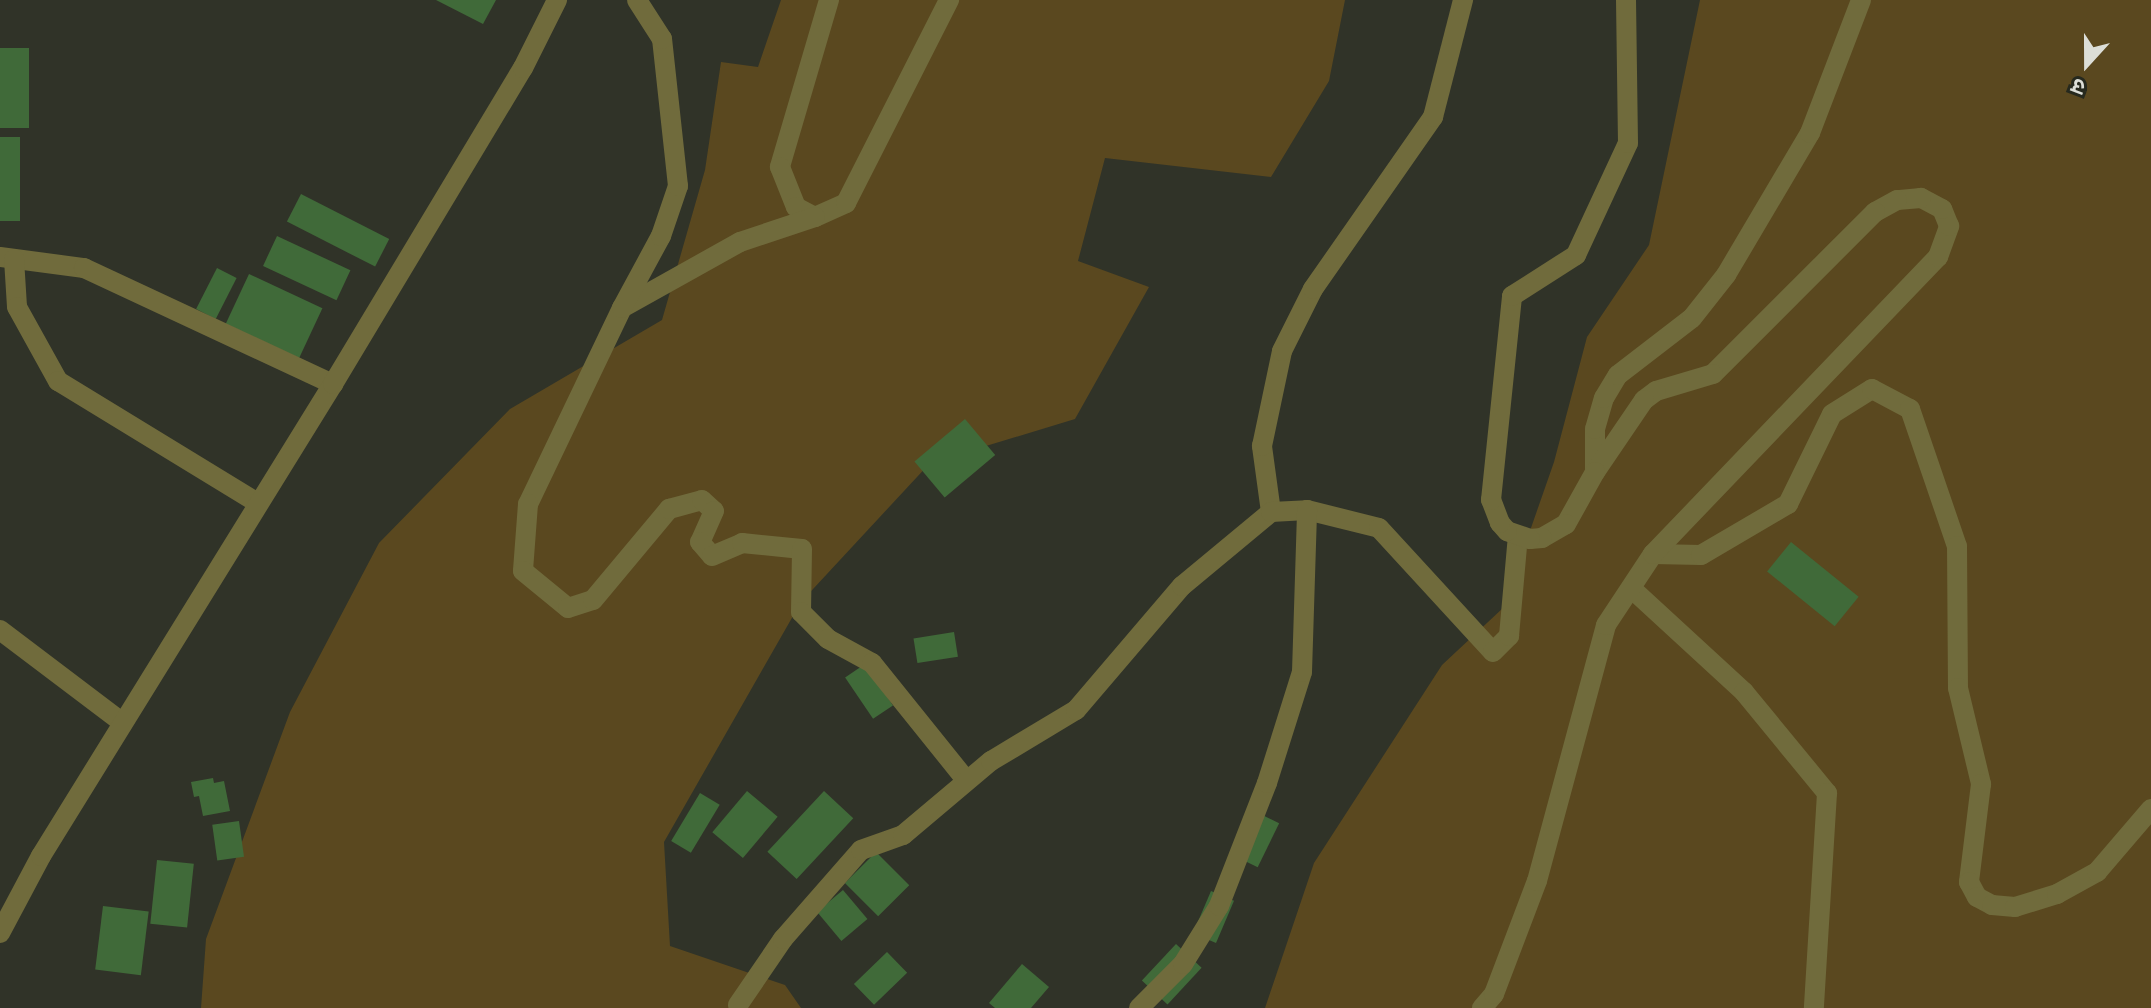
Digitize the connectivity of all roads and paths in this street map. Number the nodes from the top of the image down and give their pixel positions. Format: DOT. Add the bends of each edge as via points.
graph roads {
  1 [pos="557,0"];
  2 [pos="637,0"];
  3 [pos="829,0"];
  4 [pos="949,0"];
  5 [pos="1463,0"];
  6 [pos="1626,0"];
  7 [pos="1861,0"];
  8 [pos="815,217"];
  9 [pos="7,258"];
  10 [pos="622,308"];
  11 [pos="333,384"];
  12 [pos="1595,472"];
  13 [pos="258,503"];
  14 [pos="1307,510"];
  15 [pos="1271,512"];
  16 [pos="1518,535"];
  17 [pos="1653,554"];
  18 [pos="1631,588"];
  19 [pos="0,630"];
  20 [pos="123,723"];
  21 [pos="967,781"];
  22 [pos="2151,809"];
  23 [pos="0,933"];
  24 [pos="738,1005"];
  25 [pos="1139,1008"];
  26 [pos="1482,1008"];
  27 [pos="1814,1008"];
  1 -- 11 [label="street" via="523,68"];
  2 -- 10 [label="street" via="662,39 678,186 661,236"];
  3 -- 8 [label="street" via="780,167 796,207"];
  4 -- 8 [label="street" via="846,203"];
  5 -- 15 [label="street" via="1433,117 1313,289 1282,351 1262,446"];
  6 -- 16 [label="street" via="1628,143 1576,255 1512,296 1491,500 1500,523"];
  7 -- 12 [label="street" via="1810,133 1726,275 1692,318 1618,375 1604,398 1595,429"];
  8 -- 10 [label="street" via="740,242"];
  9 -- 11 [label="street" via="84,268"];
  9 -- 13 [label="street" via="17,307 58,381"];
  10 -- 21 [label="street" via="528,504 523,571 568,608 593,600 669,509 702,500 714,511 700,542 712,556 742,543 802,549 801,612 828,639 872,663"];
  11 -- 13 [label="street"];
  12 -- 16 [label="street" via="1566,524 1542,538"];
  12 -- 17 [label="street" via="1644,400 1656,391 1713,374 1875,212 1909,197 1942,209 1949,226 1938,257"];
  13 -- 20 [label="street"];
  14 -- 15 [label="street"];
  14 -- 16 [label="street" via="1379,528 1493,652 1509,636"];
  14 -- 25 [label="street" via="1302,672 1267,783 1219,906 1183,964"];
  15 -- 21 [label="street" via="1182,586 1076,710"];
  17 -- 18 [label="street"];
  17 -- 22 [label="street" via="1701,555 1788,504 1832,414 1872,389 1910,409 1957,546 1958,688 1981,784 1969,882 1977,897 2015,907 2057,894 2097,872"];
  18 -- 26 [label="street" via="1606,625 1537,881 1494,994"];
  18 -- 27 [label="street" via="1744,692 1827,793"];
  19 -- 20 [label="street"];
  20 -- 23 [label="street"];
  21 -- 24 [label="street" via="903,835 861,850 783,939"];
}
